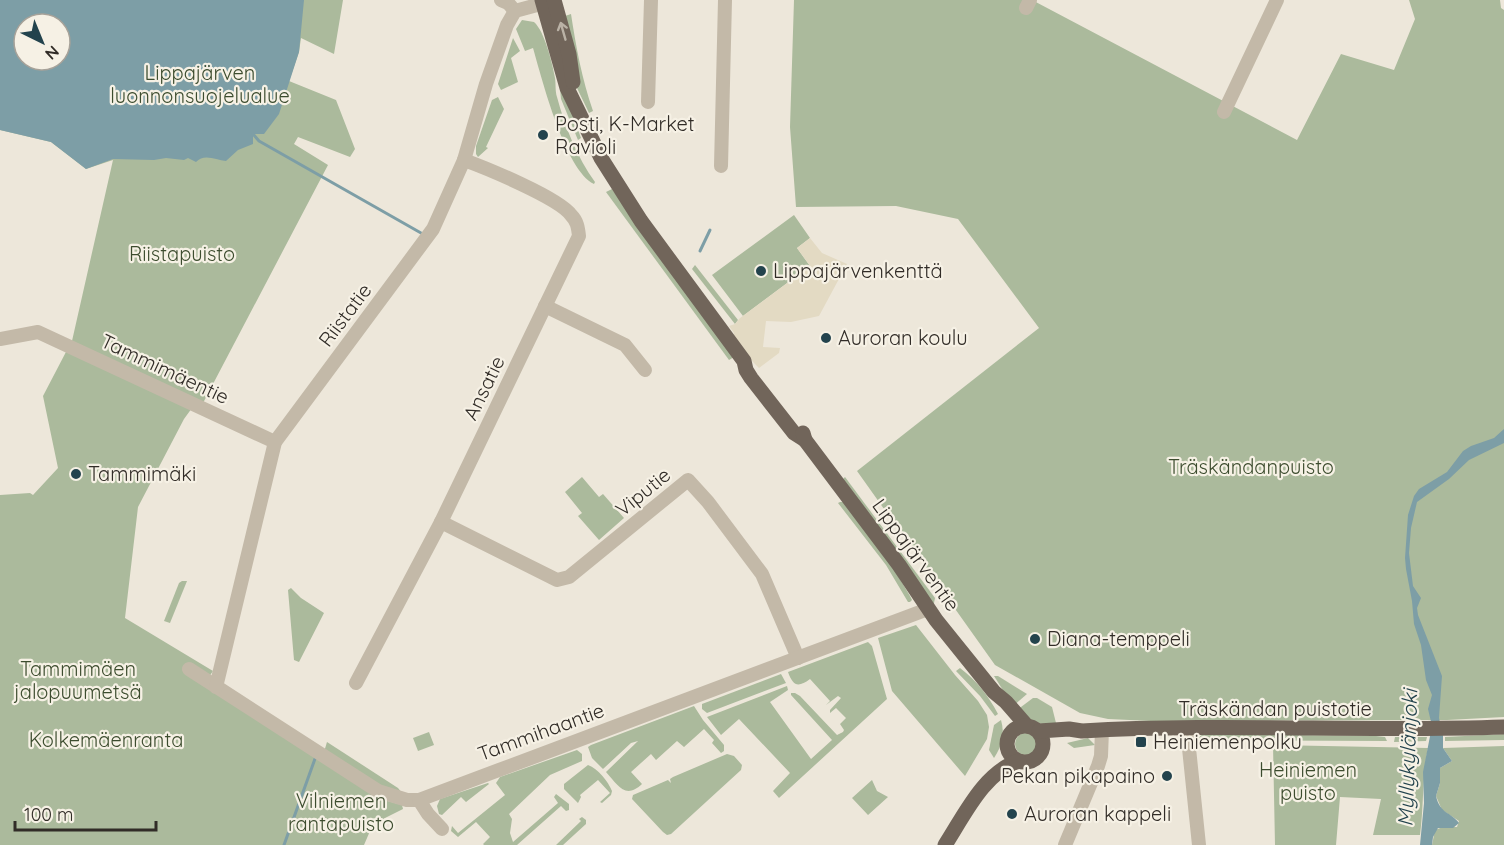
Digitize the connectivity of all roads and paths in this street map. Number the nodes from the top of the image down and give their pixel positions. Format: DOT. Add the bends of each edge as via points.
graph roads {
  1 [pos="501,0"];
  2 [pos="651,0"];
  3 [pos="725,0"];
  4 [pos="1277,0"];
  5 [pos="548,1"];
  6 [pos="515,11"];
  7 [pos="648,102"];
  8 [pos="1224,112"];
  9 [pos="464,160"];
  10 [pos="721,166"];
  11 [pos="545,306"];
  12 [pos="0,339"];
  13 [pos="645,370"];
  14 [pos="275,442"];
  15 [pos="441,522"];
  16 [pos="928,609"];
  17 [pos="798,658"];
  18 [pos="189,669"];
  19 [pos="356,683"];
  20 [pos="216,687"];
  21 [pos="994,692"];
  22 [pos="1504,727"];
  23 [pos="1032,728"];
  24 [pos="1187,729"];
  25 [pos="1102,730"];
  26 [pos="1082,731"];
  27 [pos="1009,739"];
  28 [pos="1042,751"];
  29 [pos="1019,761"];
  30 [pos="986,784"];
  31 [pos="419,800"];
  32 [pos="442,829"];
  33 [pos="945,845"];
  34 [pos="1065,845"];
  35 [pos="1199,845"];
  1 -- 6 [label="street"];
  2 -- 7 [label="street"];
  3 -- 10 [label="street"];
  4 -- 8 [label="street"];
  5 -- 6 [label="street"];
  5 -- 16 [label="main road, Lippajärventie" via="569,54 576,105 615,182 744,361 746,370 794,433 805,440"];
  6 -- 9 [label="street, Riistatie" via="486,84"];
  9 -- 11 [label="street, Ansatie" via="552,200 578,223 579,236"];
  9 -- 14 [label="street, Riistatie" via="433,229"];
  11 -- 13 [label="street" via="625,345"];
  11 -- 15 [label="street, Ansatie"];
  12 -- 14 [label="street, Tammimäentie" via="38,332"];
  14 -- 20 [label="street, Riistatie"];
  15 -- 17 [label="street, Viputie" via="557,580 569,577 688,480 762,574"];
  15 -- 19 [label="street, Ansatie"];
  16 -- 17 [label="street, Tammihaantie"];
  16 -- 21 [label="main road, Lippajärventie"];
  17 -- 31 [label="street, Tammihaantie"];
  18 -- 20 [label="street"];
  20 -- 31 [label="street" via="378,791"];
  21 -- 23 [label="main road, Lippajärventie"];
  21 -- 27 [label="main road, Lippajärventie"];
  22 -- 24 [label="main road, Träskändan puistotie"];
  23 -- 26 [label="main road, Träskändan puistotie"];
  23 -- 27 [label="main road" via="1017,728"];
  23 -- 28 [label="main road" via="1044,742"];
  24 -- 25 [label="main road, Träskändan puistotie"];
  24 -- 35 [label="street"];
  25 -- 26 [label="main road, Träskändan puistotie"];
  25 -- 34 [label="street" via="1101,756"];
  26 -- 28 [label="main road, Träskändan puistotie" via="1051,743"];
  27 -- 29 [label="main road" via="1012,756"];
  27 -- 30 [label="main road"];
  28 -- 29 [label="main road" via="1033,760"];
  29 -- 30 [label="main road"];
  30 -- 33 [label="main road"];
  31 -- 32 [label="street"];
}
